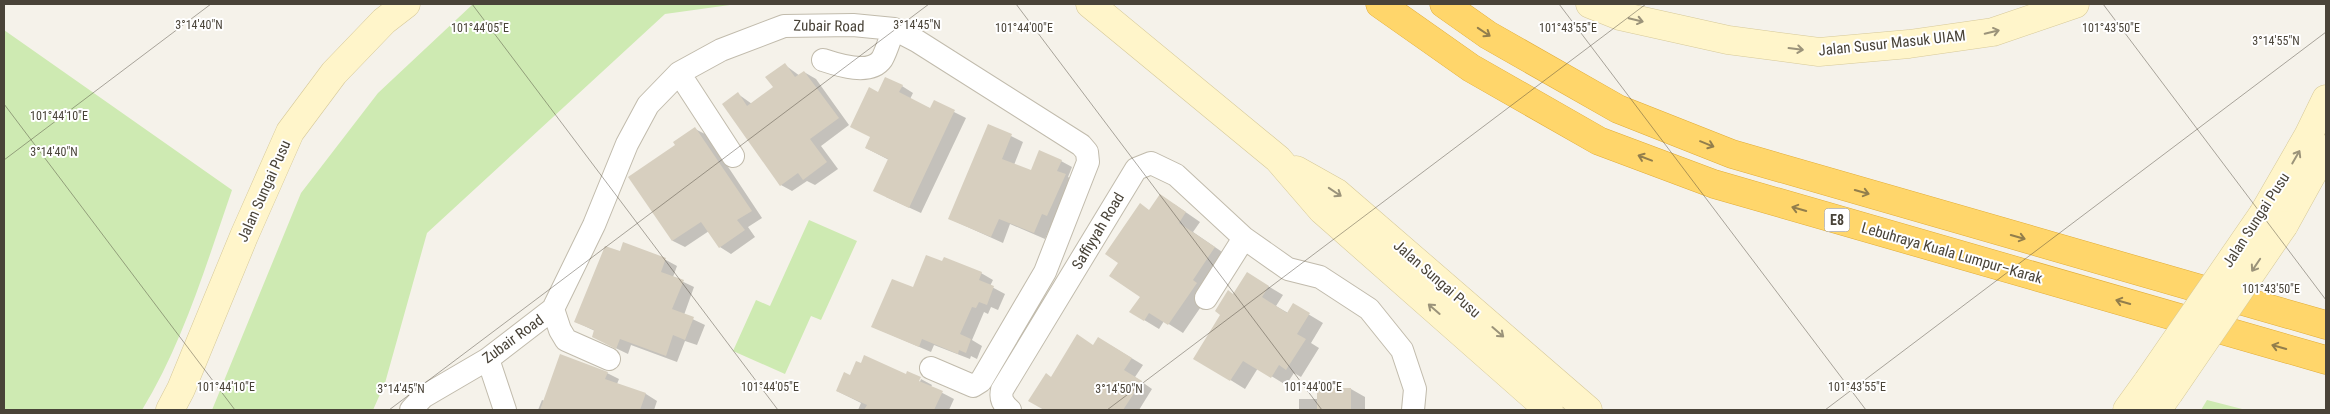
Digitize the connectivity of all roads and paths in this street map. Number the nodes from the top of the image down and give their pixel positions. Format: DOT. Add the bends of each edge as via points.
graph roads {
  1 [pos="406,4"];
  2 [pos="1090,4"];
  3 [pos="1380,4"];
  4 [pos="1444,4"];
  5 [pos="1590,4"];
  6 [pos="2074,4"];
  7 [pos="894,29"];
  8 [pos="823,60"];
  9 [pos="679,73"];
  10 [pos="2326,99"];
  11 [pos="2326,149"];
  12 [pos="733,156"];
  13 [pos="1278,159"];
  14 [pos="2273,220"];
  15 [pos="1244,238"];
  16 [pos="1206,298"];
  17 [pos="554,309"];
  18 [pos="2326,325"];
  19 [pos="488,359"];
  20 [pos="609,359"];
  21 [pos="2326,360"];
  22 [pos="931,368"];
  23 [pos="2158,395"];
  24 [pos="170,410"];
  25 [pos="411,410"];
  26 [pos="505,410"];
  27 [pos="1010,410"];
  28 [pos="1413,410"];
  29 [pos="1549,410"];
  30 [pos="1588,410"];
  31 [pos="2128,410"];
  1 -- 24 [label="main road, Jalan Sungai Pusu" via="384,21 334,73 290,132"];
  2 -- 13 [label="main road, Jalan Sungai Pusu"];
  21 -- 3 [label="highway, Lebuhraya Kuala Lumpur–Karak / E8, one-way" via="1714,184 1599,140 1471,68"];
  4 -- 18 [label="highway, E8, one-way" via="1488,35 1618,109 1732,154"];
  5 -- 6 [label="main road, Jalan Susur Masuk UIAM, one-way" via="1620,16 1728,40 1819,52 1993,32"];
  7 -- 8 [label="street" via="882,59 874,66 842,66"];
  7 -- 9 [label="street, Zubair Road" via="852,25 784,26 721,50"];
  7 -- 22 [label="street, Zubair Road" via="1087,152 1088,162 1045,272 981,382 973,386"];
  9 -- 12 [label="street"];
  9 -- 17 [label="street, Zubair Road" via="648,105 627,144 594,225"];
  14 -- 10 [label="main road, Jalan Sungai Pusu, one-way"];
  11 -- 14 [label="main road, Jalan Sungai Pusu"];
  29 -- 13 [label="main road, Jalan Sungai Pusu, one-way" via="1322,210"];
  13 -- 30 [label="main road, Jalan Sungai Pusu, one-way" via="1337,193"];
  14 -- 23 [label="main road, Jalan Sungai Pusu, bridge"];
  15 -- 16 [label="street"];
  15 -- 27 [label="street, Saffiyyah Road" via="1176,175 1151,163 1136,168 1002,390 1004,405"];
  15 -- 28 [label="street, Saffiyyah Road" via="1288,268 1320,277 1369,309 1402,350 1414,389"];
  17 -- 19 [label="street, Zubair Road"];
  17 -- 20 [label="street" via="566,340"];
  19 -- 25 [label="street, Zubair Road" via="423,397"];
  19 -- 26 [label="street"];
  23 -- 31 [label="main road, Jalan Sungai Pusu"];
}
